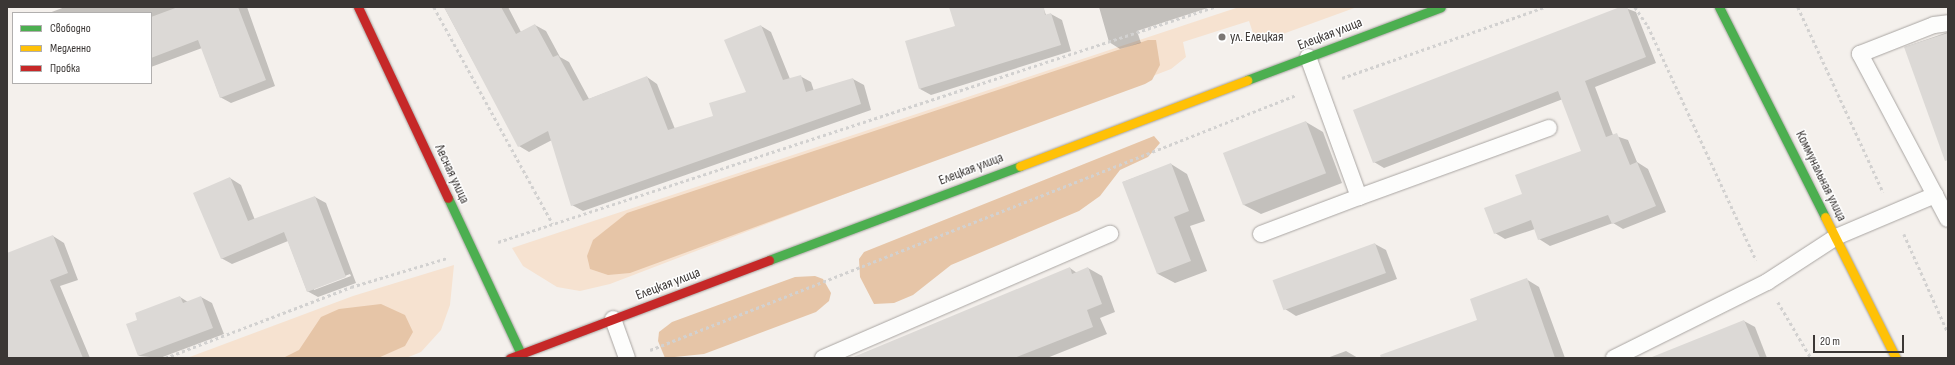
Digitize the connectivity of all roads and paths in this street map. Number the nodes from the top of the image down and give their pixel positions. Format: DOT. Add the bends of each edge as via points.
graph roads {
  1 [pos="358,7"];
  2 [pos="434,7"];
  3 [pos="1214,7"];
  4 [pos="1441,7"];
  5 [pos="1545,7"];
  6 [pos="1635,7"];
  7 [pos="1719,7"];
  8 [pos="1798,7"];
  9 [pos="1948,23"];
  10 [pos="1308,57"];
  11 [pos="1318,86"];
  12 [pos="1549,128"];
  13 [pos="1935,195"];
  14 [pos="1359,197"];
  15 [pos="1894,212"];
  16 [pos="1948,219"];
  17 [pos="553,224"];
  18 [pos="1110,234"];
  19 [pos="1261,234"];
  20 [pos="1836,237"];
  21 [pos="473,251"];
  22 [pos="1767,282"];
  23 [pos="613,319"];
  24 [pos="1948,333"];
  25 [pos="645,352"];
  26 [pos="521,354"];
  27 [pos="165,358"];
  28 [pos="510,358"];
  29 [pos="627,358"];
  30 [pos="823,358"];
  31 [pos="1614,358"];
  32 [pos="1811,358"];
  33 [pos="1896,358"];
  1 -- 21 [label="main road, Лесная улица"];
  2 -- 17 [label="path"];
  3 -- 17 [label="path"];
  4 -- 10 [label="main road, Елецкая улица"];
  5 -- 11 [label="path"];
  6 -- 22 [label="path" via="1648,26"];
  7 -- 20 [label="main road, Коммунальная улица"];
  8 -- 15 [label="path"];
  9 -- 13 [label="lane" via="1934,25 1860,54"];
  10 -- 11 [label="lane"];
  10 -- 23 [label="main road, Елецкая улица"];
  11 -- 14 [label="lane"];
  11 -- 25 [label="path"];
  12 -- 14 [label="lane"];
  13 -- 15 [label="lane"];
  13 -- 16 [label="lane"];
  14 -- 19 [label="lane"];
  15 -- 20 [label="lane"];
  15 -- 24 [label="path"];
  17 -- 21 [label="path"];
  18 -- 30 [label="lane"];
  20 -- 22 [label="lane"];
  20 -- 33 [label="main road, Коммунальная улица"];
  21 -- 26 [label="main road, Лесная улица"];
  21 -- 27 [label="path" via="351,287"];
  22 -- 31 [label="lane"];
  22 -- 32 [label="path"];
  23 -- 26 [label="main road, Елецкая улица"];
  23 -- 29 [label="lane"];
  26 -- 28 [label="main road, Елецкая улица"];
}
